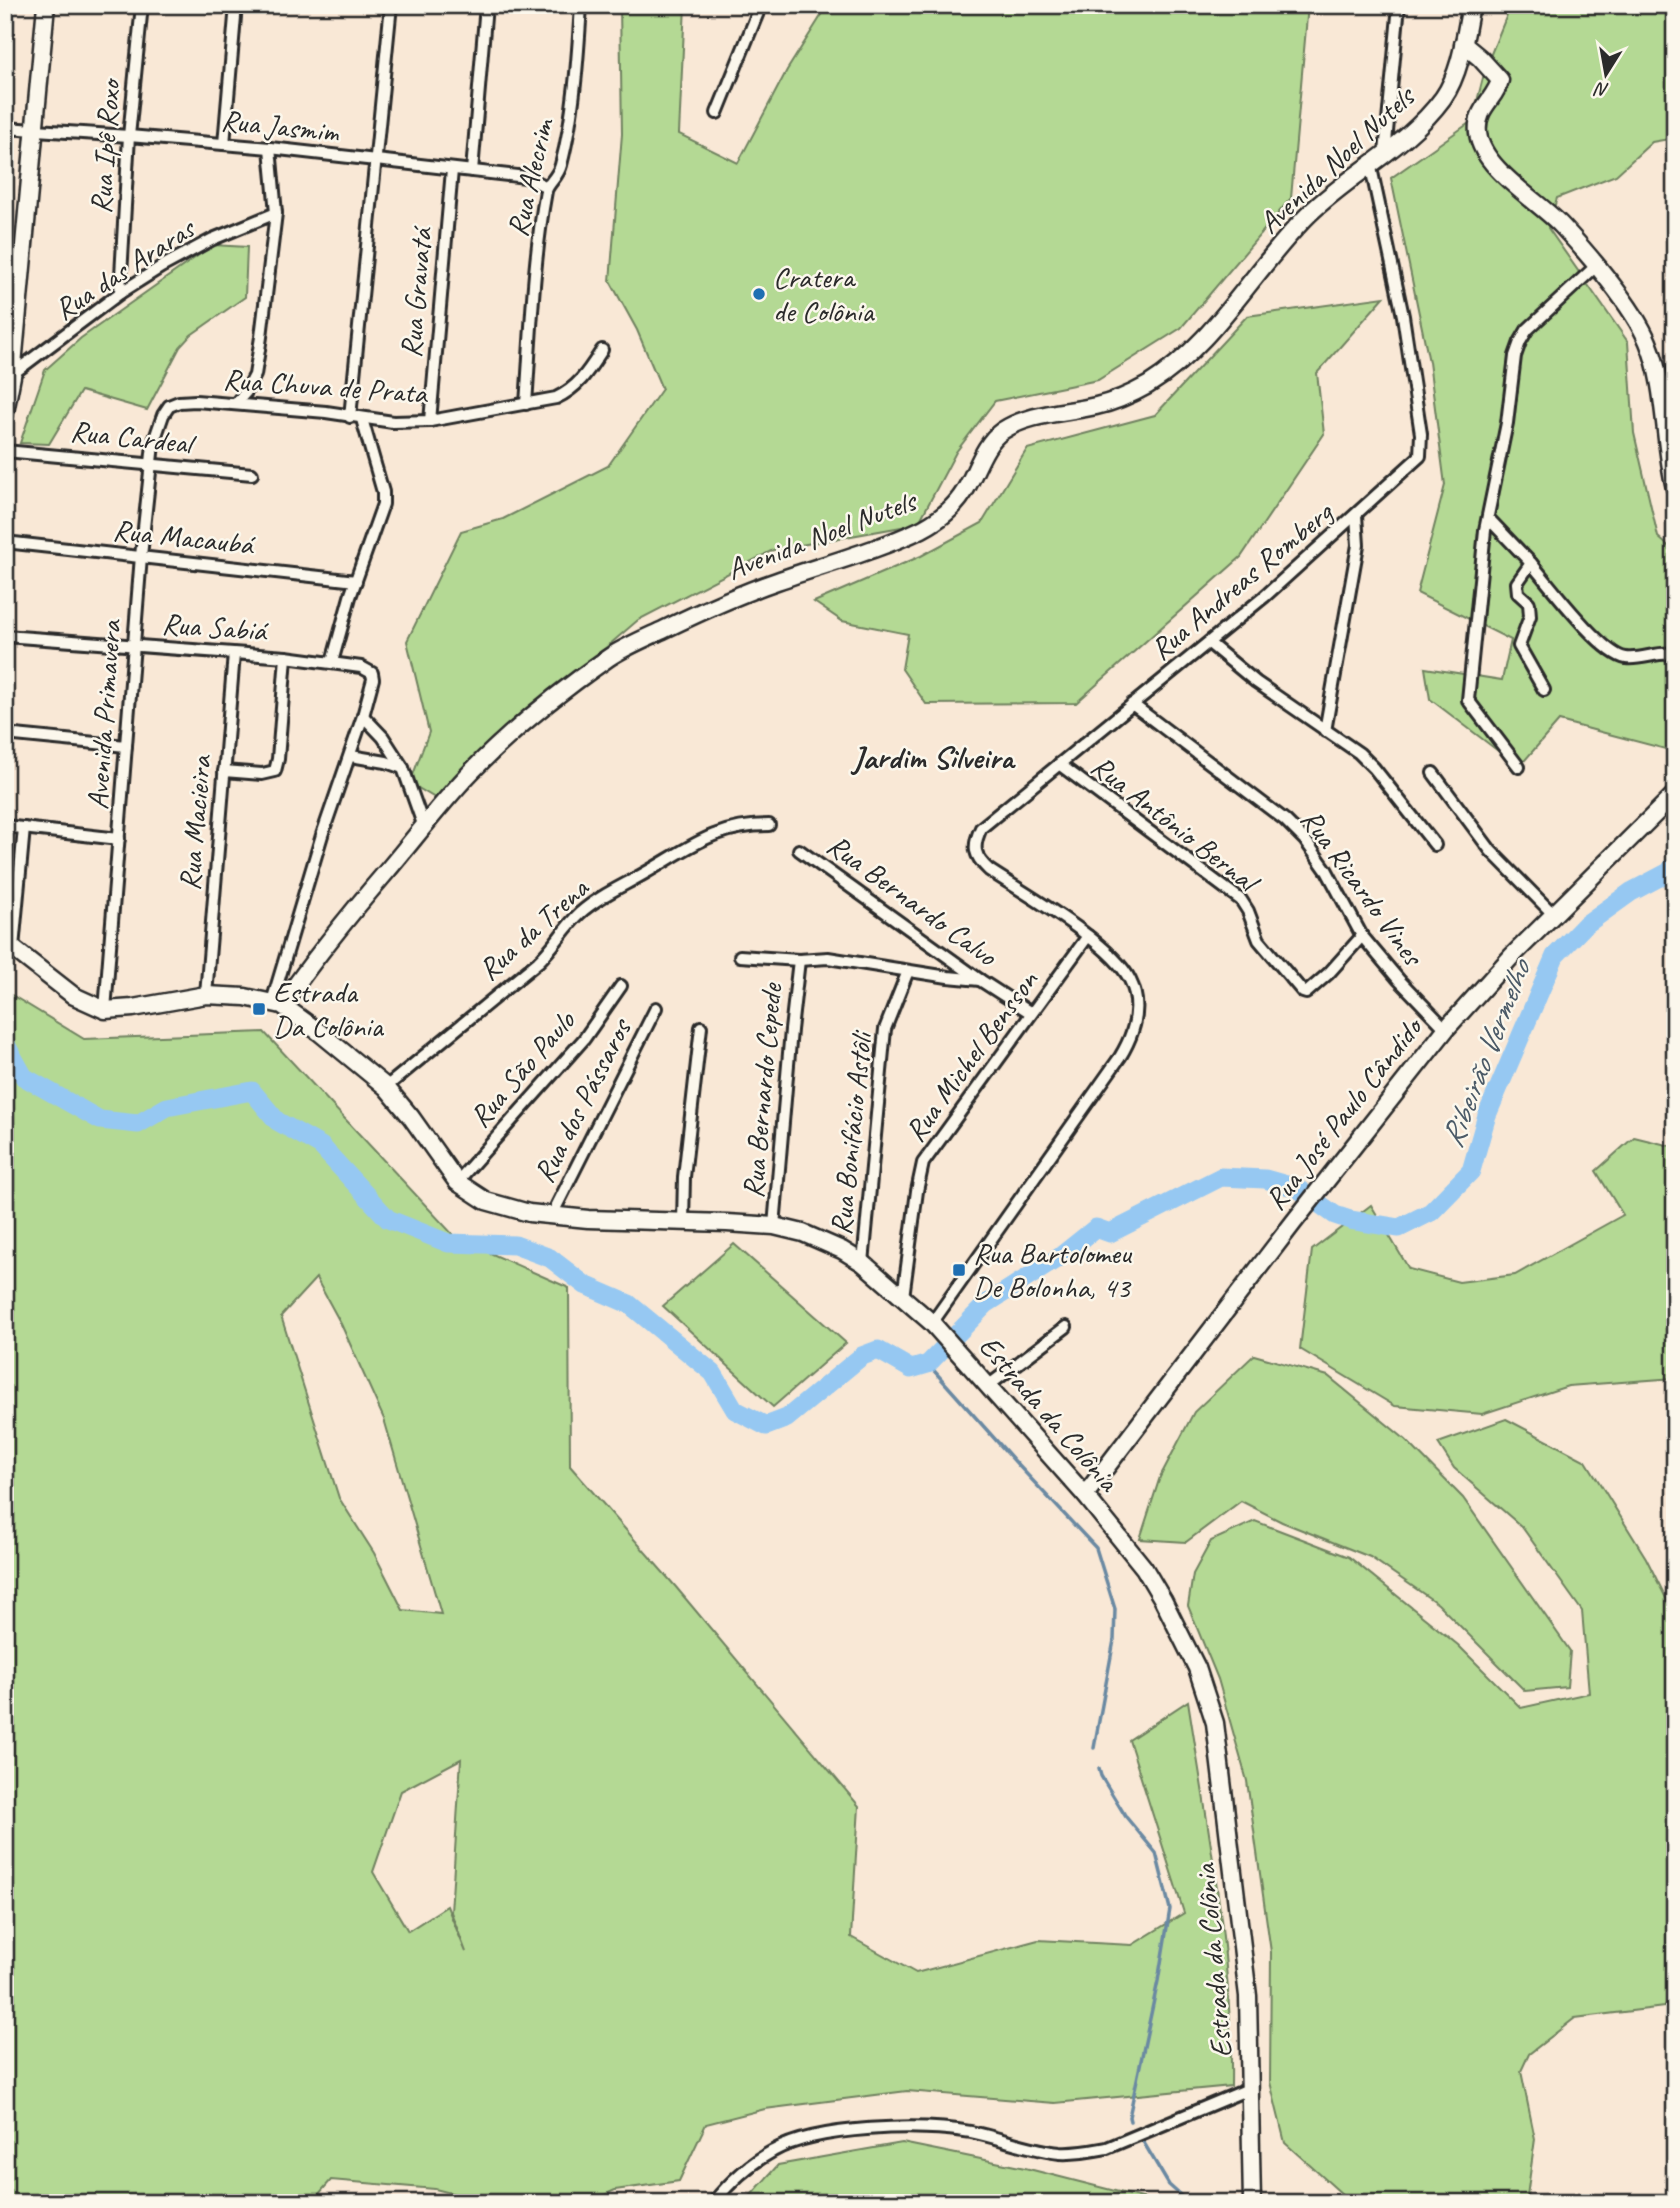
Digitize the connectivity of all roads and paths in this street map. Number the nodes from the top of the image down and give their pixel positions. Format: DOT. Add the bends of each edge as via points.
graph roads {
  1 [pos="46,5"];
  2 [pos="142,5"];
  3 [pos="236,5"];
  4 [pos="391,5"];
  5 [pos="486,5"];
  6 [pos="581,5"];
  7 [pos="761,5"];
  8 [pos="1399,5"];
  9 [pos="1471,5"];
  10 [pos="1462,44"];
  11 [pos="717,113"];
  12 [pos="5,128"];
  13 [pos="36,130"];
  14 [pos="129,136"];
  15 [pos="224,144"];
  16 [pos="270,148"];
  17 [pos="1385,153"];
  18 [pos="376,161"];
  19 [pos="1370,163"];
  20 [pos="452,170"];
  21 [pos="472,171"];
  22 [pos="547,187"];
  23 [pos="276,212"];
  24 [pos="1595,266"];
  25 [pos="120,293"];
  26 [pos="603,350"];
  27 [pos="9,374"];
  28 [pos="236,403"];
  29 [pos="527,404"];
  30 [pos="5,412"];
  31 [pos="350,417"];
  32 [pos="362,419"];
  33 [pos="429,421"];
  34 [pos="158,426"];
  35 [pos="5,451"];
  36 [pos="151,463"];
  37 [pos="252,474"];
  38 [pos="1675,488"];
  39 [pos="1356,515"];
  40 [pos="1488,518"];
  41 [pos="5,542"];
  42 [pos="141,556"];
  43 [pos="1531,563"];
  44 [pos="356,581"];
  45 [pos="5,636"];
  46 [pos="1209,643"];
  47 [pos="134,646"];
  48 [pos="234,654"];
  49 [pos="1675,654"];
  50 [pos="286,657"];
  51 [pos="332,662"];
  52 [pos="1544,690"];
  53 [pos="1132,704"];
  54 [pos="363,716"];
  55 [pos="1325,731"];
  56 [pos="5,734"];
  57 [pos="126,746"];
  58 [pos="351,755"];
  59 [pos="1059,764"];
  60 [pos="1519,767"];
  61 [pos="403,768"];
  62 [pos="224,771"];
  63 [pos="1433,773"];
  64 [pos="1675,794"];
  65 [pos="769,825"];
  66 [pos="5,827"];
  67 [pos="424,827"];
  68 [pos="24,828"];
  69 [pos="119,839"];
  70 [pos="1435,845"];
  71 [pos="799,849"];
  72 [pos="1553,914"];
  73 [pos="1088,936"];
  74 [pos="1362,936"];
  75 [pos="9,945"];
  76 [pos="740,956"];
  77 [pos="799,960"];
  78 [pos="908,971"];
  79 [pos="981,980"];
  80 [pos="621,986"];
  81 [pos="206,995"];
  82 [pos="277,1003"];
  83 [pos="656,1008"];
  84 [pos="105,1010"];
  85 [pos="1031,1013"];
  86 [pos="701,1027"];
  87 [pos="1446,1029"];
  88 [pos="386,1087"];
  89 [pos="457,1182"];
  90 [pos="552,1215"];
  91 [pos="683,1223"];
  92 [pos="774,1226"];
  93 [pos="863,1263"];
  94 [pos="904,1297"];
  95 [pos="932,1323"];
  96 [pos="1066,1327"];
  97 [pos="988,1386"];
  98 [pos="1085,1495"];
  99 [pos="1251,2088"];
  100 [pos="713,2203"];
  101 [pos="1252,2203"];
  1 -- 13 [label="street"];
  2 -- 14 [label="street, Rua Ipê Roxo"];
  3 -- 15 [label="street"];
  4 -- 18 [label="street"];
  5 -- 21 [label="street"];
  6 -- 22 [label="street, Rua Alecrim" via="564,153 558,175"];
  7 -- 11 [label="street"];
  8 -- 17 [label="street"];
  9 -- 10 [label="street, Avenida Noel Nutels"];
  10 -- 17 [label="street, Avenida Noel Nutels" via="1442,98"];
  10 -- 24 [label="street" via="1500,80 1479,120 1479,138 1488,158 1552,215"];
  12 -- 13 [label="street, Rua Jasmim"];
  13 -- 14 [label="street, Rua Jasmim"];
  13 -- 27 [label="street"];
  14 -- 15 [label="street, Rua Jasmim"];
  14 -- 25 [label="street, Rua Ipê Roxo"];
  15 -- 16 [label="street, Rua Jasmim"];
  16 -- 18 [label="street, Rua Jasmim"];
  16 -- 23 [label="street"];
  17 -- 19 [label="street, Avenida Noel Nutels"];
  18 -- 20 [label="street, Rua Jasmim"];
  18 -- 31 [label="street"];
  19 -- 39 [label="street, Rua Andreas Romberg" via="1403,316 1421,434 1420,456"];
  19 -- 67 [label="street, Avenida Noel Nutels" via="1292,231 1220,319 1166,373 1117,400 1029,419 1004,430 993,438 962,496 923,528 775,581 612,655 518,729 469,775"];
  20 -- 21 [label="street, Rua Jasmim"];
  20 -- 33 [label="street, Rua Gravatá"];
  21 -- 22 [label="street, Rua Jasmim" via="526,177"];
  22 -- 29 [label="street, Rua Alecrim"];
  23 -- 25 [label="street, Rua das Araras" via="160,267"];
  23 -- 28 [label="street" via="258,363"];
  24 -- 38 [label="street" via="1647,340 1660,387"];
  24 -- 40 [label="street" via="1520,342"];
  25 -- 27 [label="street, Rua das Araras"];
  26 -- 29 [label="street, Rua Chuva de Prata" via="570,391"];
  27 -- 30 [label="street"];
  28 -- 31 [label="street, Rua Chuva de Prata"];
  28 -- 34 [label="street, Rua Chuva de Prata" via="179,402 169,407"];
  29 -- 33 [label="street, Rua Chuva de Prata"];
  31 -- 32 [label="street, Rua Chuva de Prata"];
  32 -- 33 [label="street, Rua Chuva de Prata"];
  32 -- 44 [label="street" via="383,504"];
  34 -- 36 [label="street, Avenida Primavera"];
  35 -- 36 [label="street, Rua Cardeal"];
  36 -- 37 [label="street, Rua Cardeal"];
  36 -- 42 [label="street, Avenida Primavera"];
  39 -- 46 [label="street, Rua Andreas Romberg"];
  39 -- 55 [label="street" via="1358,545"];
  40 -- 43 [label="street"];
  40 -- 60 [label="street" via="1468,700"];
  41 -- 42 [label="street, Rua Macaubá"];
  42 -- 44 [label="street, Rua Macaubá"];
  42 -- 47 [label="street, Avenida Primavera"];
  43 -- 49 [label="street" via="1604,647 1625,658"];
  43 -- 52 [label="street" via="1517,583 1518,593 1529,603 1530,617 1519,646"];
  44 -- 51 [label="street"];
  45 -- 47 [label="street, Rua Sabiá"];
  46 -- 53 [label="street, Rua Andreas Romberg"];
  46 -- 55 [label="street"];
  47 -- 48 [label="street, Rua Sabiá"];
  47 -- 57 [label="street, Avenida Primavera"];
  48 -- 50 [label="street, Rua Sabiá"];
  48 -- 62 [label="street, Rua Macieira"];
  50 -- 51 [label="street, Rua Sabiá"];
  50 -- 62 [label="street" via="275,771"];
  51 -- 54 [label="street, Rua Sabiá" via="361,667 374,676"];
  53 -- 59 [label="street, Rua Andreas Romberg"];
  53 -- 74 [label="street, Rua Ricardo Vines" via="1306,840"];
  54 -- 58 [label="street"];
  54 -- 61 [label="street"];
  55 -- 70 [label="street" via="1374,768"];
  56 -- 57 [label="street"];
  57 -- 69 [label="street, Avenida Primavera"];
  58 -- 61 [label="street"];
  58 -- 82 [label="street" via="322,835"];
  59 -- 73 [label="street, Rua Andreas Romberg" via="981,828 974,846 978,860 989,870"];
  59 -- 74 [label="street, Rua Antônio Bernal" via="1241,900 1259,940 1303,992 1317,985"];
  61 -- 67 [label="street"];
  62 -- 81 [label="street, Rua Macieira"];
  63 -- 72 [label="street" via="1491,851"];
  64 -- 72 [label="street, Rua José Paulo Cândido"];
  65 -- 88 [label="street, Rua da Trena" via="705,837 580,913 538,962"];
  66 -- 68 [label="street"];
  67 -- 82 [label="street, Avenida Noel Nutels"];
  68 -- 69 [label="street"];
  68 -- 75 [label="street"];
  69 -- 84 [label="street, Avenida Primavera"];
  71 -- 79 [label="street, Rua Bernardo Calvo"];
  72 -- 87 [label="street, Rua José Paulo Cândido"];
  73 -- 85 [label="street, Rua Michel Bensson"];
  73 -- 95 [label="street" via="1116,960 1129,979 1136,1011 1129,1042"];
  74 -- 87 [label="street, Rua Ricardo Vines"];
  75 -- 84 [label="street, Estrada da Colônia" via="74,996"];
  76 -- 77 [label="street"];
  77 -- 78 [label="street" via="828,958"];
  77 -- 92 [label="street, Rua Bernardo Cepede"];
  78 -- 79 [label="street"];
  78 -- 93 [label="street, Rua Bonifácio Astôli" via="885,1029"];
  79 -- 85 [label="street, Rua Bernardo Calvo"];
  80 -- 89 [label="street, Rua São Paulo" via="584,1039"];
  81 -- 82 [label="street, Estrada da Colônia"];
  81 -- 84 [label="street, Estrada da Colônia"];
  82 -- 88 [label="street, Estrada da Colônia"];
  83 -- 90 [label="street, Rua dos Pássaros"];
  85 -- 94 [label="street, Rua Michel Bensson" via="923,1163"];
  86 -- 91 [label="street"];
  87 -- 98 [label="street, Rua José Paulo Cândido"];
  88 -- 89 [label="street, Estrada da Colônia"];
  89 -- 90 [label="street, Estrada da Colônia" via="503,1208"];
  90 -- 91 [label="street, Estrada da Colônia"];
  91 -- 92 [label="street, Estrada da Colônia"];
  92 -- 93 [label="street, Estrada da Colônia" via="803,1233"];
  93 -- 94 [label="street, Estrada da Colônia"];
  94 -- 95 [label="street, Estrada da Colônia"];
  95 -- 97 [label="street, Estrada da Colônia"];
  96 -- 97 [label="street"];
  97 -- 98 [label="street, Estrada da Colônia"];
  98 -- 99 [label="street, Estrada da Colônia" via="1144,1568 1163,1600 1197,1668 1215,1723 1248,1996"];
  99 -- 100 [label="street" via="1107,2148 1084,2152 1059,2152 936,2127 802,2138 773,2150"];
  99 -- 101 [label="street, Estrada da Colônia"];
}
